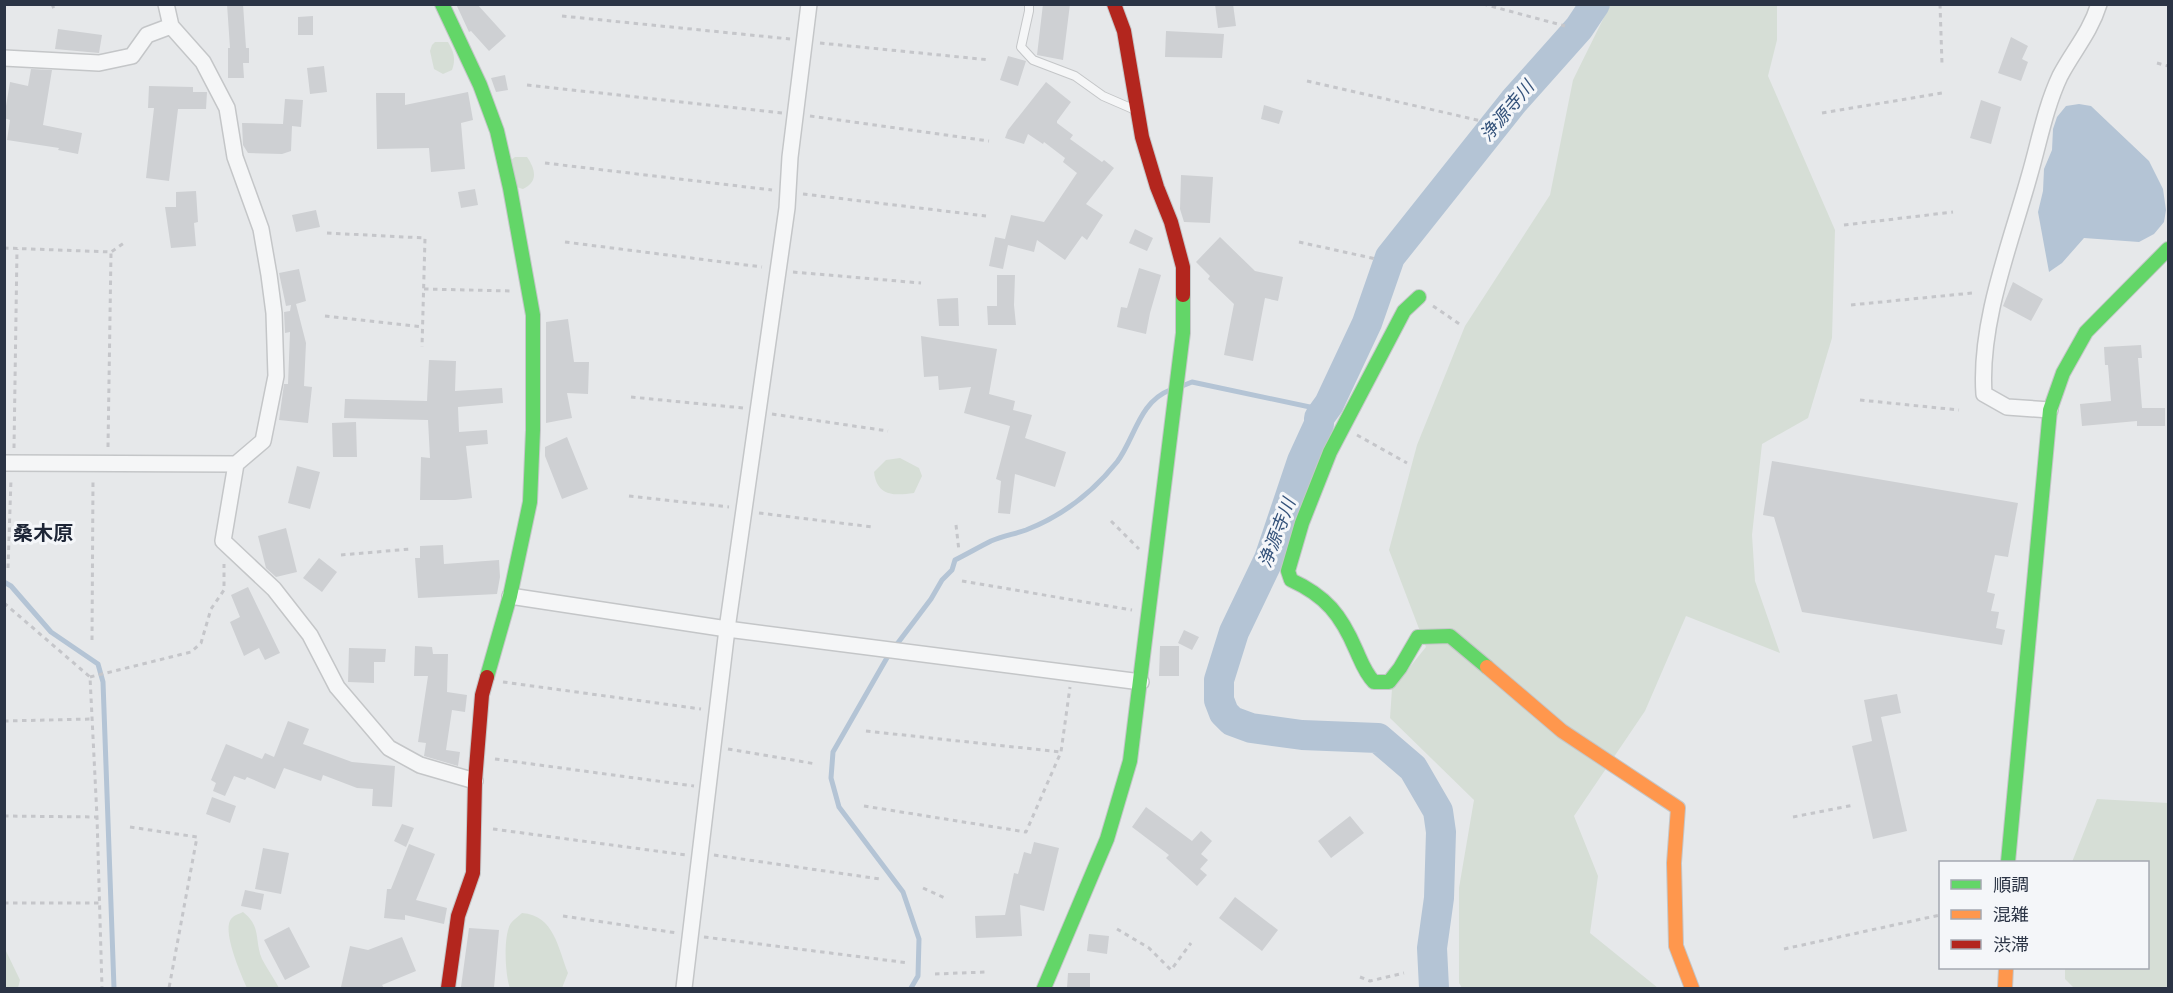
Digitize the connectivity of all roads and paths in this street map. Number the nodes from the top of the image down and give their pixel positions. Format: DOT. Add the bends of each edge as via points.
graph roads {
  1 [pos="52,4"];
  2 [pos="166,4"];
  3 [pos="442,4"];
  4 [pos="809,4"];
  5 [pos="1029,4"];
  6 [pos="1114,4"];
  7 [pos="1483,4"];
  8 [pos="1940,4"];
  9 [pos="2099,4"];
  10 [pos="54,9"];
  11 [pos="562,16"];
  12 [pos="171,26"];
  13 [pos="1565,26"];
  14 [pos="791,39"];
  15 [pos="818,42"];
  16 [pos="4,58"];
  17 [pos="990,60"];
  18 [pos="2157,63"];
  19 [pos="1942,64"];
  20 [pos="2169,66"];
  21 [pos="1306,81"];
  22 [pos="527,85"];
  23 [pos="1942,93"];
  24 [pos="1138,110"];
  25 [pos="1822,113"];
  26 [pos="783,114"];
  27 [pos="808,115"];
  28 [pos="1486,122"];
  29 [pos="989,141"];
  30 [pos="544,163"];
  31 [pos="775,191"];
  32 [pos="799,193"];
  33 [pos="1953,212"];
  34 [pos="986,216"];
  35 [pos="1844,225"];
  36 [pos="327,232"];
  37 [pos="565,242"];
  38 [pos="1299,242"];
  39 [pos="124,243"];
  40 [pos="4,248"];
  41 [pos="17,249"];
  42 [pos="2169,249"];
  43 [pos="111,252"];
  44 [pos="1376,259"];
  45 [pos="765,267"];
  46 [pos="789,272"];
  47 [pos="921,283"];
  48 [pos="424,289"];
  49 [pos="521,291"];
  50 [pos="1972,293"];
  51 [pos="1419,297"];
  52 [pos="1851,305"];
  53 [pos="325,316"];
  54 [pos="1461,325"];
  55 [pos="423,327"];
  56 [pos="422,347"];
  57 [pos="631,397"];
  58 [pos="1860,400"];
  59 [pos="746,409"];
  60 [pos="1959,410"];
  61 [pos="2050,410"];
  62 [pos="770,413"];
  63 [pos="1342,428"];
  64 [pos="888,431"];
  65 [pos="108,449"];
  66 [pos="14,450"];
  67 [pos="1407,463"];
  68 [pos="236,464"];
  69 [pos="8,469"];
  70 [pos="94,475"];
  71 [pos="629,496"];
  72 [pos="732,508"];
  73 [pos="758,513"];
  74 [pos="1111,521"];
  75 [pos="956,525"];
  76 [pos="873,527"];
  77 [pos="223,541"];
  78 [pos="410,549"];
  79 [pos="960,551"];
  80 [pos="1141,552"];
  81 [pos="341,555"];
  82 [pos="8,567"];
  83 [pos="962,582"];
  84 [pos="510,596"];
  85 [pos="4,603"];
  86 [pos="1135,610"];
  87 [pos="727,629"];
  88 [pos="92,640"];
  89 [pos="90,676"];
  90 [pos="495,681"];
  91 [pos="1141,682"];
  92 [pos="1071,683"];
  93 [pos="706,710"];
  94 [pos="92,719"];
  95 [pos="4,721"];
  96 [pos="867,731"];
  97 [pos="723,748"];
  98 [pos="1060,752"];
  99 [pos="487,758"];
  100 [pos="816,764"];
  101 [pos="475,781"];
  102 [pos="697,786"];
  103 [pos="1854,805"];
  104 [pos="864,806"];
  105 [pos="4,816"];
  106 [pos="97,817"];
  107 [pos="1793,817"];
  108 [pos="129,827"];
  109 [pos="486,828"];
  110 [pos="689,855"];
  111 [pos="712,855"];
  112 [pos="2008,861"];
  113 [pos="880,879"];
  114 [pos="923,888"];
  115 [pos="947,899"];
  116 [pos="4,903"];
  117 [pos="100,903"];
  118 [pos="1939,915"];
  119 [pos="562,916"];
  120 [pos="1117,929"];
  121 [pos="680,933"];
  122 [pos="703,937"];
  123 [pos="1191,943"];
  124 [pos="1785,949"];
  125 [pos="909,963"];
  126 [pos="2006,969"];
  127 [pos="985,972"];
  128 [pos="1404,973"];
  129 [pos="936,974"];
  130 [pos="1360,977"];
  131 [pos="446,986"];
  132 [pos="102,988"];
  133 [pos="169,988"];
  134 [pos="684,988"];
  135 [pos="1044,988"];
  136 [pos="1692,988"];
  137 [pos="2005,988"];
  1 -- 10 [label="path"];
  2 -- 12 [label="street"];
  3 -- 84 [label="street" via="497,131 533,315 530,502"];
  4 -- 87 [label="street" via="787,208"];
  5 -- 24 [label="lane" via="1021,47 1033,60 1075,76 1102,96"];
  6 -- 24 [label="street" via="1124,31"];
  7 -- 13 [label="path"];
  8 -- 19 [label="path"];
  9 -- 61 [label="street" via="2047,110 1993,301 1982,372 1984,394 2007,407"];
  11 -- 14 [label="path"];
  12 -- 16 [label="street" via="147,35 132,56 99,63"];
  12 -- 68 [label="street" via="203,62 227,108 235,157 261,229 269,275 276,376 263,441"];
  15 -- 17 [label="path"];
  18 -- 20 [label="path"];
  21 -- 28 [label="path"];
  22 -- 26 [label="path"];
  23 -- 25 [label="path"];
  24 -- 91 [label="street" via="1142,137 1183,267 1183,333"];
  27 -- 29 [label="path"];
  30 -- 31 [label="path"];
  32 -- 34 [label="path"];
  33 -- 35 [label="path"];
  36 -- 48 [label="path" via="425,238"];
  37 -- 45 [label="path"];
  38 -- 44 [label="path"];
  39 -- 43 [label="path"];
  40 -- 41 [label="path"];
  41 -- 43 [label="path"];
  41 -- 66 [label="path"];
  42 -- 61 [label="street" via="2086,332 2062,373"];
  43 -- 65 [label="path"];
  46 -- 47 [label="path"];
  48 -- 49 [label="path"];
  48 -- 55 [label="path"];
  50 -- 52 [label="path"];
  51 -- 54 [label="path"];
  51 -- 63 [label="street" via="1404,311"];
  53 -- 55 [label="path"];
  55 -- 56 [label="path"];
  57 -- 59 [label="path"];
  58 -- 60 [label="path"];
  61 -- 112 [label="street"];
  62 -- 64 [label="path"];
  63 -- 67 [label="path"];
  63 -- 136 [label="street" via="1302,523 1288,571 1291,579 1311,588 1338,613 1366,676 1374,682 1389,682 1418,637 1450,636 1562,731 1678,808 1674,863 1676,946"];
  68 -- 69 [label="street"];
  68 -- 77 [label="street"];
  69 -- 82 [label="path"];
  70 -- 88 [label="path"];
  71 -- 72 [label="path"];
  73 -- 76 [label="path"];
  74 -- 80 [label="path"];
  75 -- 79 [label="path"];
  77 -- 89 [label="path" via="224,590 211,609 201,643 191,652"];
  77 -- 101 [label="street" via="274,589 310,635 337,687 389,748 420,765"];
  78 -- 81 [label="path"];
  83 -- 86 [label="path"];
  84 -- 87 [label="street"];
  84 -- 101 [label="street" via="482,695"];
  85 -- 89 [label="path"];
  87 -- 91 [label="street"];
  87 -- 134 [label="street"];
  89 -- 94 [label="path"];
  90 -- 93 [label="path"];
  91 -- 135 [label="street" via="1130,761 1107,839"];
  92 -- 98 [label="path"];
  94 -- 95 [label="path"];
  94 -- 106 [label="path"];
  96 -- 98 [label="path"];
  97 -- 100 [label="path"];
  98 -- 104 [label="path" via="1026,832"];
  99 -- 102 [label="path"];
  101 -- 131 [label="street" via="472,873 458,916"];
  103 -- 107 [label="path"];
  105 -- 106 [label="path"];
  106 -- 117 [label="path"];
  108 -- 133 [label="path" via="197,837"];
  109 -- 110 [label="path"];
  111 -- 113 [label="path"];
  114 -- 115 [label="path"];
  116 -- 117 [label="path"];
  117 -- 132 [label="path"];
  118 -- 124 [label="path"];
  119 -- 121 [label="path"];
  120 -- 123 [label="path" via="1149,948 1171,970"];
  122 -- 125 [label="path"];
  126 -- 137 [label="street"];
  127 -- 129 [label="path"];
  128 -- 130 [label="path" via="1370,981"];
}
